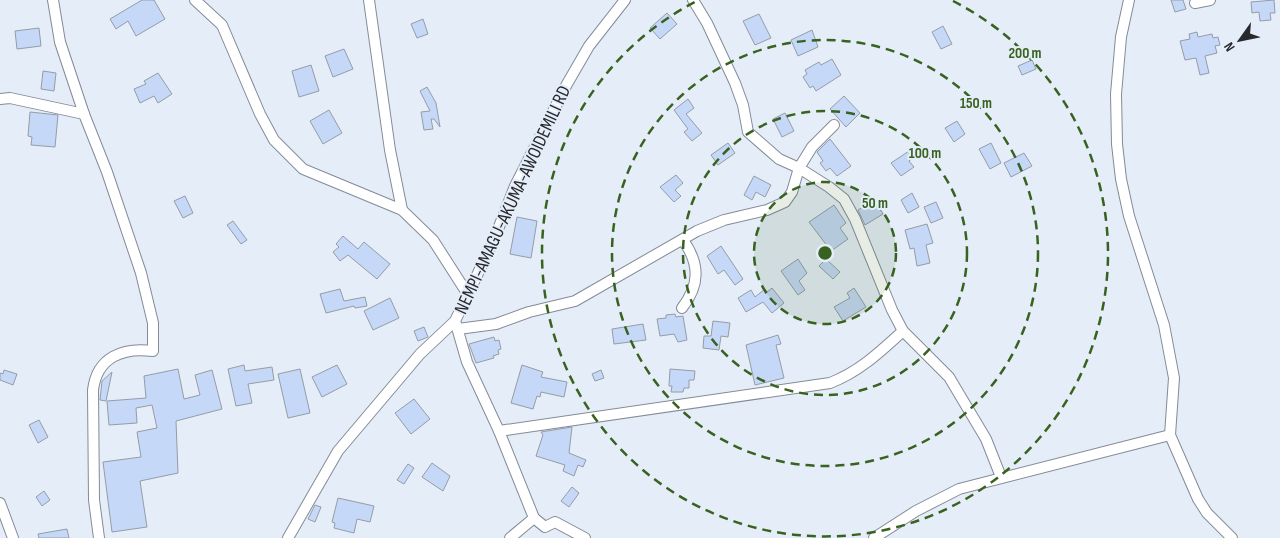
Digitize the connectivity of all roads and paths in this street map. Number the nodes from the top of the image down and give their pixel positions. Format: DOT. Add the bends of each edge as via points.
graph roads {
  1 [pos="53,0"];
  2 [pos="195,0"];
  3 [pos="369,0"];
  4 [pos="625,0"];
  5 [pos="693,0"];
  6 [pos="1129,0"];
  7 [pos="1210,0"];
  8 [pos="1195,2"];
  9 [pos="0,99"];
  10 [pos="84,114"];
  11 [pos="834,125"];
  12 [pos="799,168"];
  13 [pos="402,210"];
  14 [pos="683,240"];
  15 [pos="467,293"];
  16 [pos="682,308"];
  17 [pos="456,325"];
  18 [pos="903,331"];
  19 [pos="499,431"];
  20 [pos="1170,435"];
  21 [pos="1001,478"];
  22 [pos="0,503"];
  23 [pos="534,518"];
  24 [pos="13,538"];
  25 [pos="99,538"];
  26 [pos="288,538"];
  27 [pos="510,538"];
  28 [pos="585,538"];
  29 [pos="874,538"];
  30 [pos="1232,538"];
  1 -- 10 [label="street" via="60,42"];
  2 -- 13 [label="street" via="222,24 274,140 303,169"];
  3 -- 13 [label="street" via="390,150"];
  4 -- 15 [label="street, NEMPI-AMAGU-AKUMA-AWOIDEMILI RD" via="589,46 568,84 515,186 493,242"];
  5 -- 12 [label="street" via="735,83 748,132 779,159"];
  6 -- 20 [label="street" via="1119,56 1117,144 1129,216 1164,325 1174,378"];
  7 -- 8 [label="street"];
  9 -- 10 [label="street" via="10,98"];
  10 -- 25 [label="street" via="121,212 153,323 153,350 125,351 102,365 94,375 94,500"];
  11 -- 12 [label="street" via="812,147"];
  12 -- 14 [label="street" via="792,192 785,202 751,215 724,220"];
  12 -- 18 [label="street" via="844,199"];
  13 -- 15 [label="street" via="433,240"];
  14 -- 16 [label="street" via="691,252 696,280 692,296"];
  14 -- 17 [label="street" via="575,301 496,324"];
  15 -- 17 [label="street, NEMPI-AMAGU-AKUMA-AWOIDEMILI RD"];
  17 -- 19 [label="street" via="467,362"];
  17 -- 26 [label="street, NEMPI-AMAGU-AKUMA-AWOIDEMILI RD" via="420,354 338,451"];
  18 -- 19 [label="street" via="865,365 830,383"];
  18 -- 21 [label="street" via="949,377 986,439"];
  19 -- 23 [label="street"];
  20 -- 21 [label="street"];
  20 -- 30 [label="street" via="1198,499"];
  21 -- 29 [label="street" via="959,490 916,511"];
  22 -- 24 [label="street"];
  23 -- 27 [label="street"];
  23 -- 28 [label="street" via="545,527 555,522"];
}
